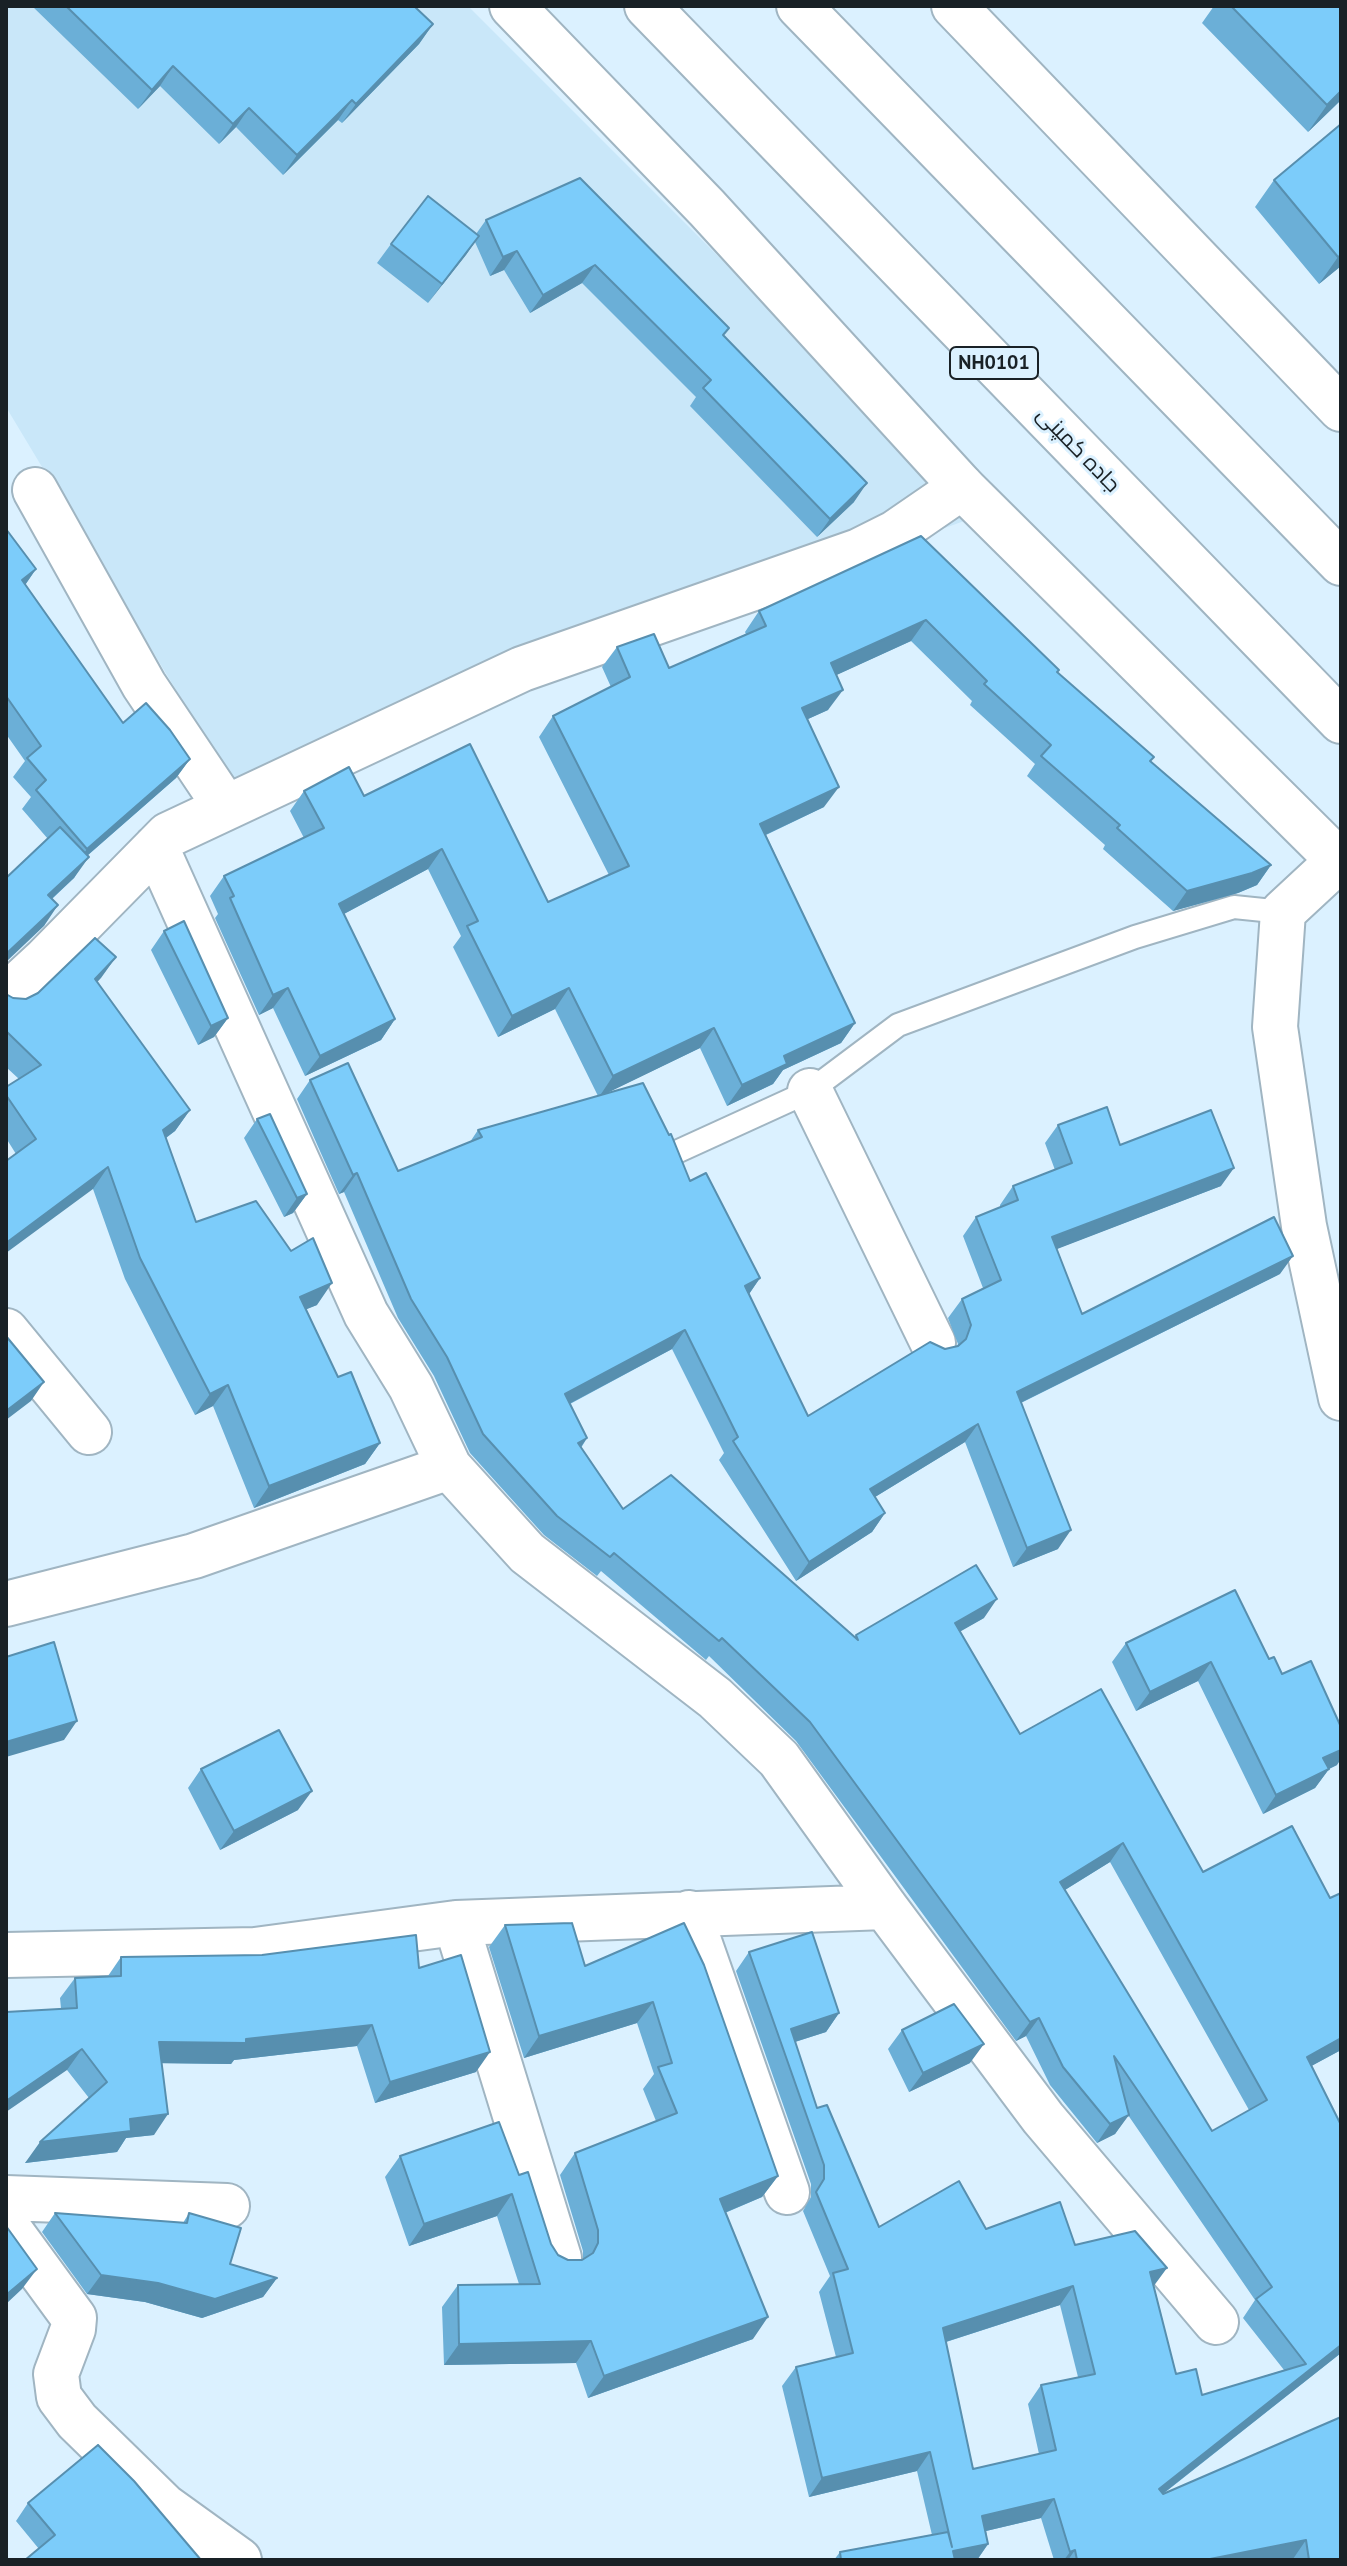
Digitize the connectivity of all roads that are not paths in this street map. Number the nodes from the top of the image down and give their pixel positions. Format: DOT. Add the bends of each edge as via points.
graph roads {
  1 [pos="512,6"];
  2 [pos="647,6"];
  3 [pos="799,6"];
  4 [pos="954,6"];
  5 [pos="1341,409"];
  6 [pos="962,487"];
  7 [pos="35,490"];
  8 [pos="1341,563"];
  9 [pos="1341,721"];
  10 [pos="225,806"];
  11 [pos="156,847"];
  12 [pos="1340,861"];
  13 [pos="1283,912"];
  14 [pos="6,996"];
  15 [pos="810,1091"];
  16 [pos="672,1154"];
  17 [pos="6,1331"];
  18 [pos="933,1343"];
  19 [pos="1341,1398"];
  20 [pos="89,1432"];
  21 [pos="449,1467"];
  22 [pos="6,1604"];
  23 [pos="885,1907"];
  24 [pos="689,1913"];
  25 [pos="456,1923"];
  26 [pos="6,1955"];
  27 [pos="787,2192"];
  28 [pos="6,2198"];
  29 [pos="227,2206"];
  30 [pos="6,2225"];
  31 [pos="559,2258"];
  32 [pos="1216,2322"];
  33 [pos="239,2560"];
  1 -- 6 [label="main road" via="707,208"];
  2 -- 9 [label="main road, جاده کمپنی / NH0101"];
  3 -- 8 [label="main road"];
  4 -- 5 [label="main road"];
  6 -- 10 [label="main road" via="859,551 522,669"];
  6 -- 12 [label="main road"];
  7 -- 10 [label="main road" via="144,685"];
  10 -- 11 [label="main road" via="168,835"];
  11 -- 14 [label="main road"];
  11 -- 21 [label="main road" via="366,1314 411,1387"];
  12 -- 13 [label="main road"];
  13 -- 15 [label="lane" via="1234,907 1135,937 898,1025"];
  13 -- 19 [label="main road" via="1275,1027 1304,1226"];
  15 -- 16 [label="lane"];
  15 -- 18 [label="main road"];
  17 -- 20 [label="main road"];
  21 -- 22 [label="main road" via="194,1556"];
  21 -- 23 [label="main road" via="527,1553 715,1698 779,1759"];
  23 -- 24 [label="main road"];
  23 -- 32 [label="main road" via="1043,2118"];
  24 -- 25 [label="main road"];
  24 -- 27 [label="main road"];
  25 -- 26 [label="main road" via="255,1950"];
  25 -- 31 [label="main road"];
  28 -- 29 [label="main road"];
  30 -- 33 [label="main road" via="74,2318 56,2374 59,2397 164,2506"];
}
